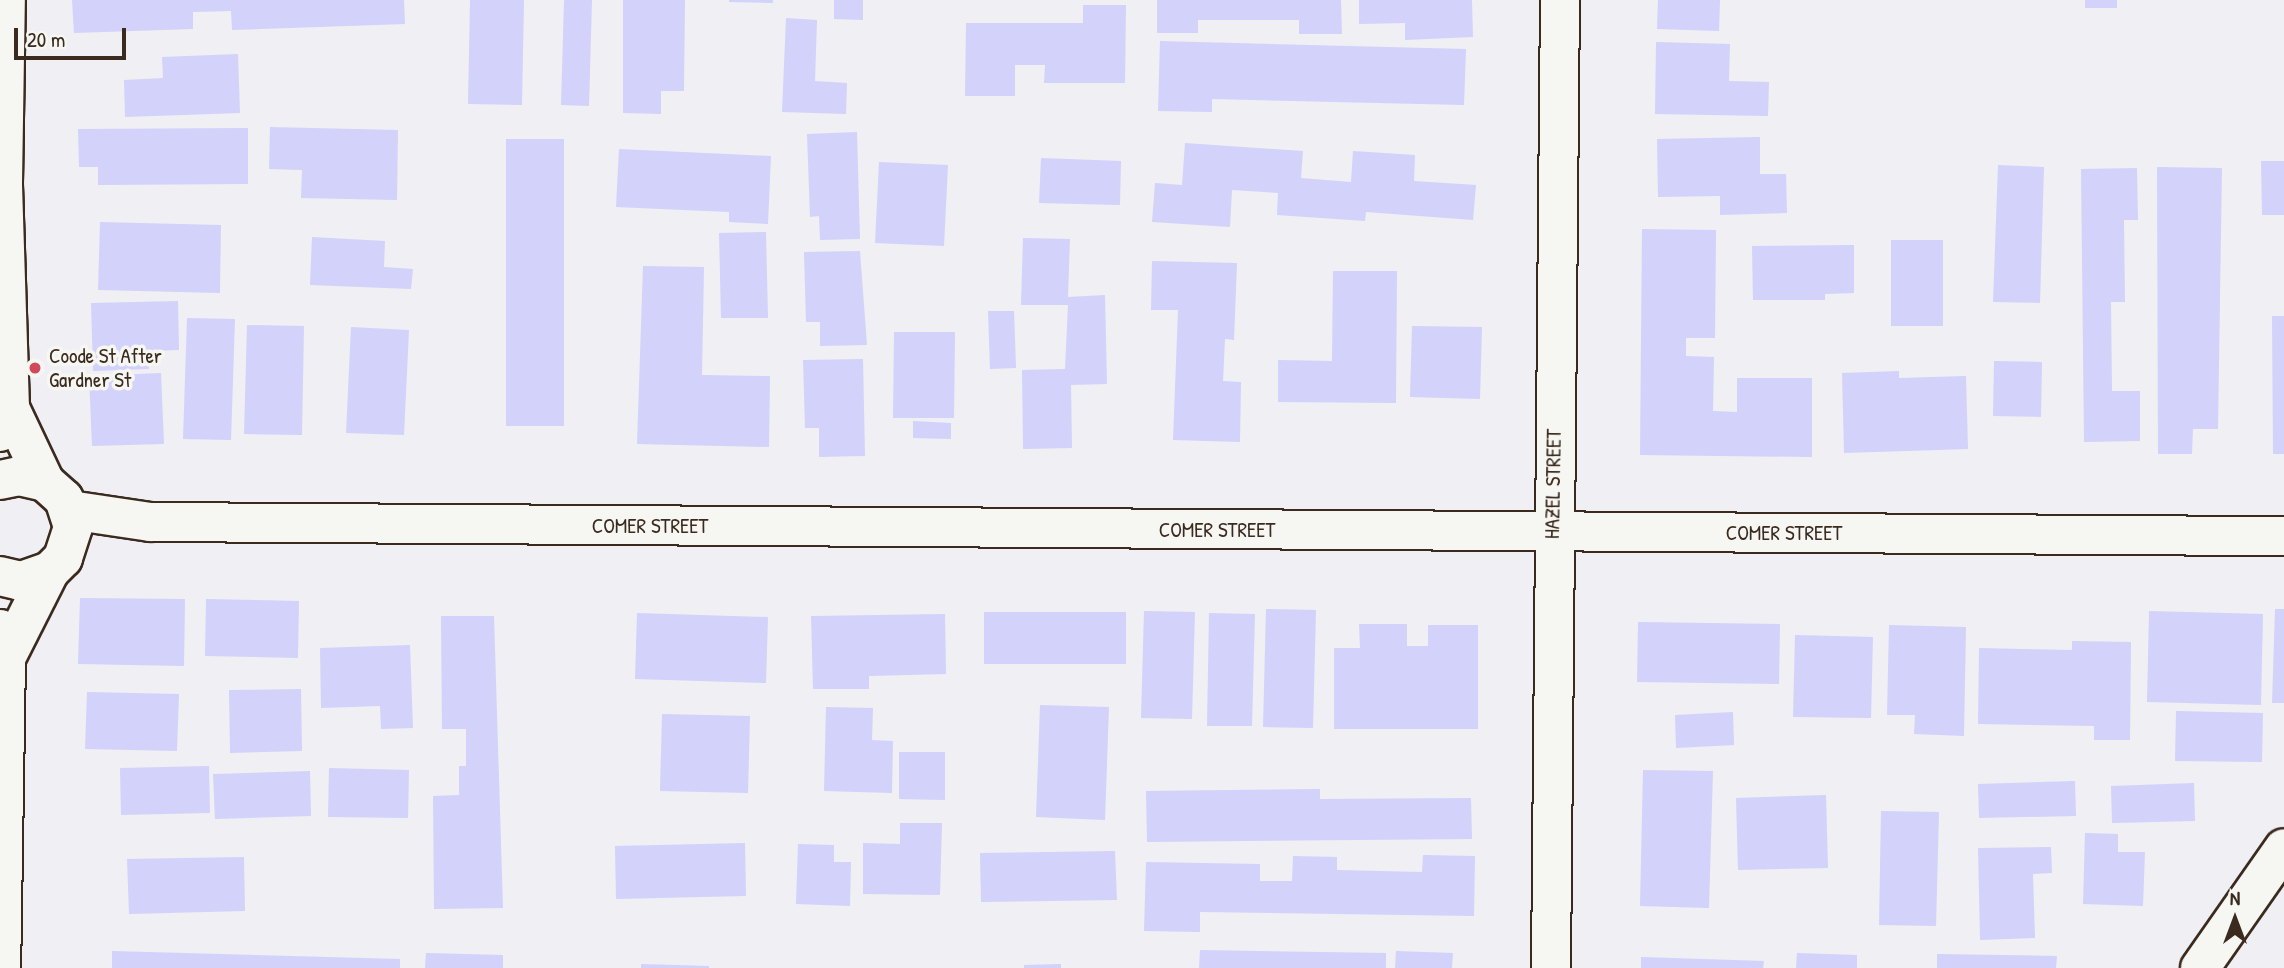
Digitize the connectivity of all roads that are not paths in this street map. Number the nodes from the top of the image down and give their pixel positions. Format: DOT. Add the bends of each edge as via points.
graph roads {
  1 [pos="6,0"];
  2 [pos="1560,0"];
  3 [pos="2,182"];
  4 [pos="5,420"];
  5 [pos="0,480"];
  6 [pos="45,482"];
  7 [pos="69,510"];
  8 [pos="150,522"];
  9 [pos="1552,532"];
  10 [pos="2284,536"];
  11 [pos="57,565"];
  12 [pos="0,576"];
  13 [pos="3,643"];
  14 [pos="2284,848"];
  15 [pos="1,968"];
  16 [pos="1551,968"];
  17 [pos="2200,968"];
  1 -- 3 [label="street"];
  2 -- 9 [label="street, HAZEL STREET"];
  3 -- 4 [label="street"];
  4 -- 6 [label="street"];
  5 -- 6 [label="street" via="19,476"];
  6 -- 7 [label="street"];
  7 -- 8 [label="street, COMER STREET"];
  7 -- 11 [label="street" via="73,527"];
  8 -- 9 [label="street, COMER STREET"];
  8 -- 11 [label="street, COMER STREET"];
  9 -- 10 [label="street, COMER STREET"];
  9 -- 16 [label="street, HAZEL STREET"];
  11 -- 12 [label="street, COMER STREET" via="20,581"];
  11 -- 13 [label="street"];
  13 -- 15 [label="street"];
  14 -- 17 [label="street"];
}
